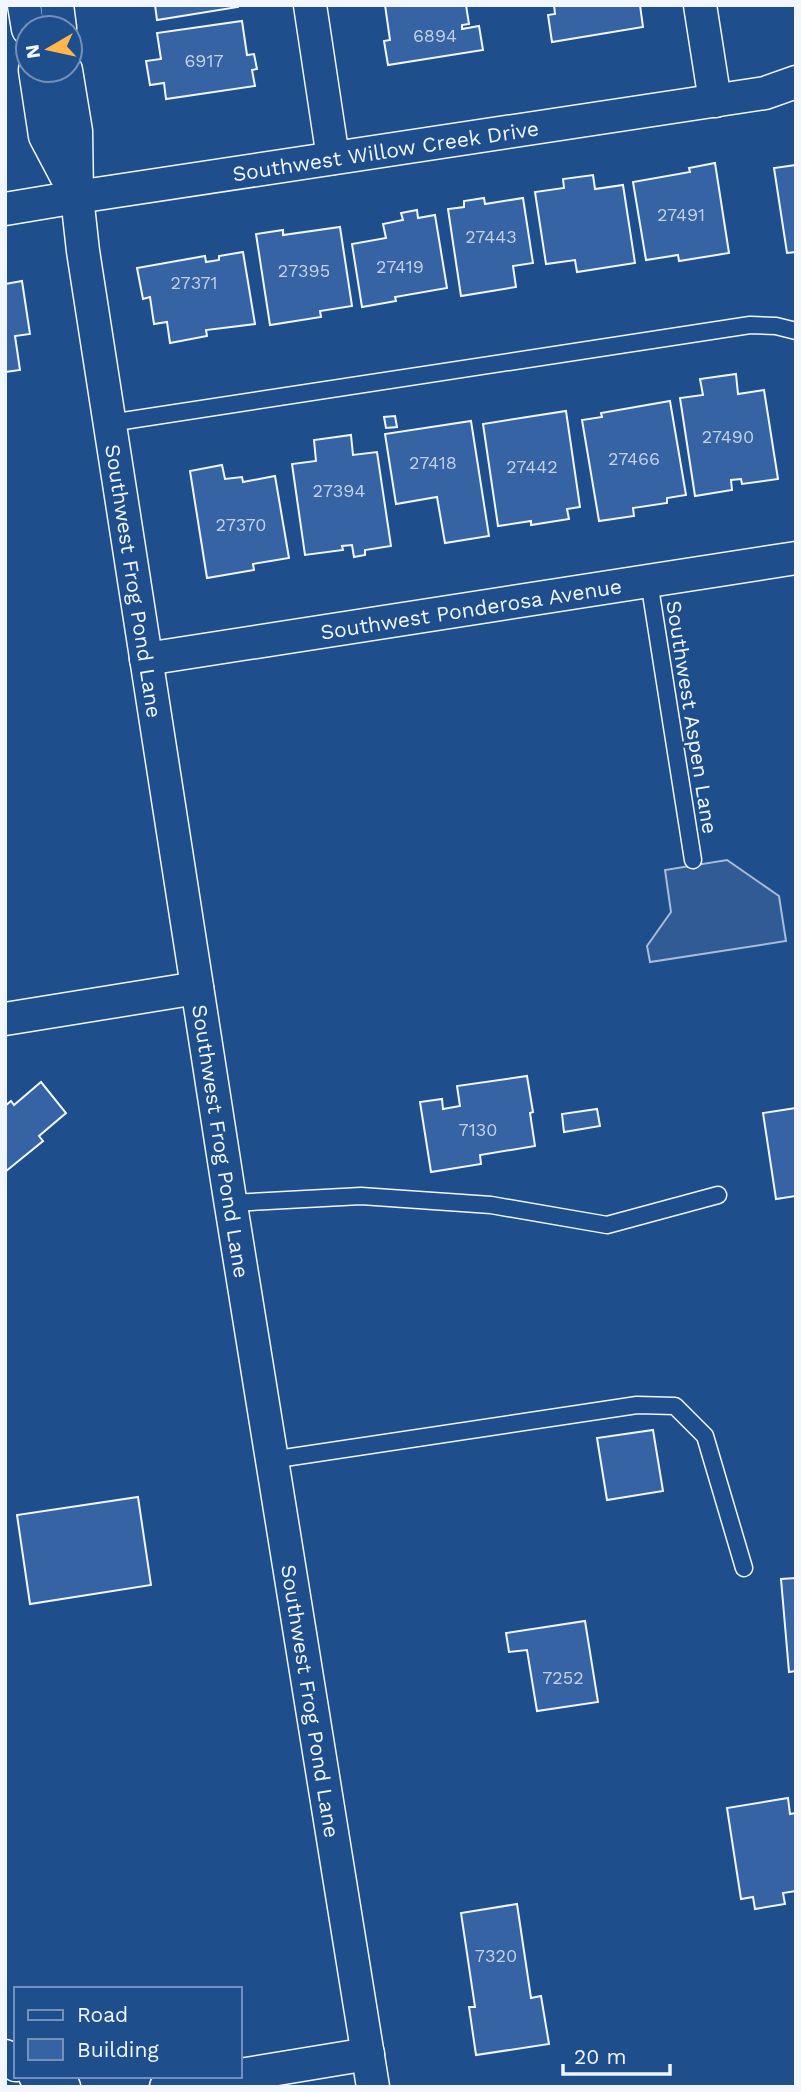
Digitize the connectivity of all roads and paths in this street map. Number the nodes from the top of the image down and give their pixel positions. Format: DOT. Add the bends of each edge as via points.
graph roads {
  1 [pos="310,5"];
  2 [pos="700,5"];
  3 [pos="796,82"];
  4 [pos="37,84"];
  5 [pos="68,84"];
  6 [pos="765,93"];
  7 [pos="715,100"];
  8 [pos="796,100"];
  9 [pos="333,158"];
  10 [pos="77,197"];
  11 [pos="5,209"];
  12 [pos="796,331"];
  13 [pos="110,423"];
  14 [pos="796,558"];
  15 [pos="649,581"];
  16 [pos="146,659"];
  17 [pos="693,860"];
  18 [pos="197,988"];
  19 [pos="5,1019"];
  20 [pos="718,1195"];
  21 [pos="231,1203"];
  22 [pos="271,1460"];
  23 [pos="744,1568"];
  24 [pos="368,2054"];
  25 [pos="242,2075"];
  26 [pos="39,2078"];
  27 [pos="220,2078"];
  28 [pos="64,2087"];
  29 [pos="166,2087"];
  30 [pos="373,2087"];
  1 -- 9 [label="street"];
  2 -- 7 [label="street"];
  3 -- 6 [label="street, Southwest Willow Creek Drive"];
  4 -- 10 [label="street, Southwest Frog Pond Lane" via="45,136"];
  5 -- 10 [label="street, Southwest Frog Pond Lane" via="76,131"];
  6 -- 7 [label="street, Southwest Willow Creek Drive"];
  6 -- 8 [label="street, Southwest Willow Creek Drive"];
  7 -- 9 [label="street, Southwest Willow Creek Drive"];
  9 -- 10 [label="street, Southwest Willow Creek Drive"];
  10 -- 11 [label="street, Southwest Willow Creek Drive"];
  10 -- 13 [label="street, Southwest Frog Pond Lane"];
  12 -- 13 [label="lane" via="750,325"];
  13 -- 16 [label="street, Southwest Frog Pond Lane"];
  14 -- 15 [label="street, Southwest Ponderosa Avenue"];
  15 -- 16 [label="street, Southwest Ponderosa Avenue"];
  15 -- 17 [label="lane, Southwest Aspen Lane"];
  16 -- 18 [label="street, Southwest Frog Pond Lane"];
  18 -- 19 [label="street"];
  18 -- 21 [label="street, Southwest Frog Pond Lane"];
  20 -- 21 [label="lane" via="607,1225 491,1205 360,1196"];
  21 -- 22 [label="street, Southwest Frog Pond Lane"];
  22 -- 23 [label="lane" via="637,1405 675,1406 705,1436"];
  22 -- 24 [label="street, Southwest Frog Pond Lane"];
  24 -- 25 [label="street"];
  24 -- 30 [label="street, Southwest Frog Pond Lane"];
  26 -- 28 [label="street"];
  27 -- 29 [label="street"];
}
